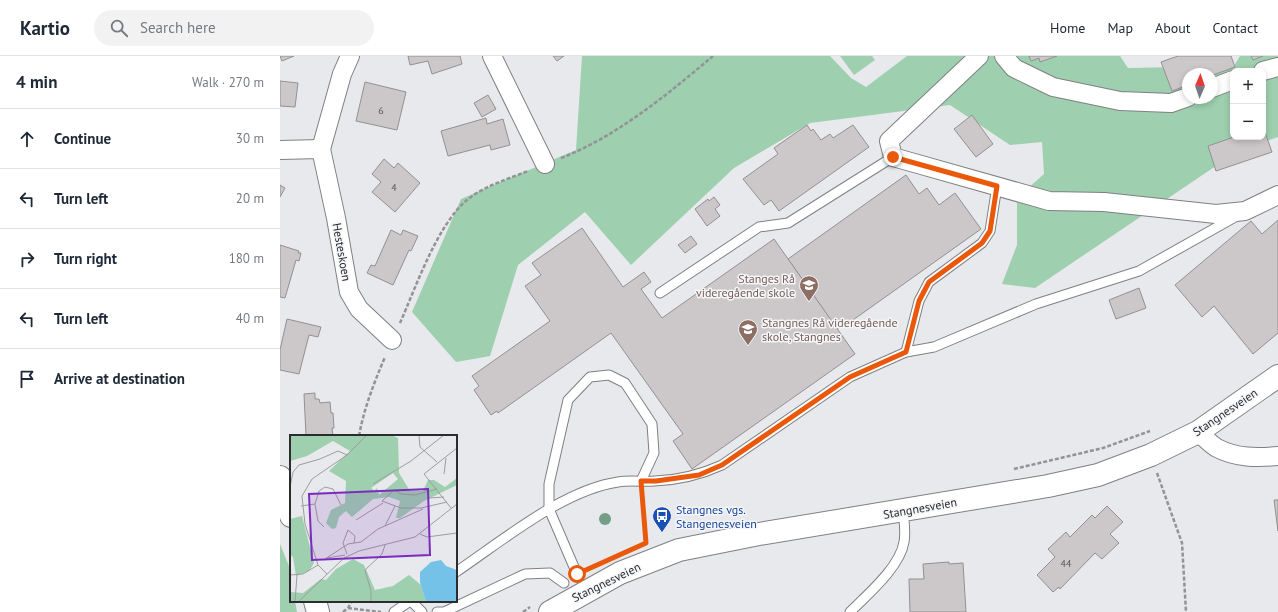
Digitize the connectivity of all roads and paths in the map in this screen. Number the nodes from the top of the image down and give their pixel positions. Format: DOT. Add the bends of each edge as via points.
graph roads {
  1 [pos="350,56"];
  2 [pos="492,56"];
  3 [pos="713,56"];
  4 [pos="979,56"];
  5 [pos="1004,56"];
  6 [pos="1278,67"];
  7 [pos="1266,70"];
  8 [pos="1230,81"];
  9 [pos="1218,86"];
  10 [pos="1182,99"];
  11 [pos="321,149"];
  12 [pos="280,150"];
  13 [pos="893,157"];
  14 [pos="545,164"];
  15 [pos="997,186"];
  16 [pos="1278,195"];
  17 [pos="1245,211"];
  18 [pos="660,293"];
  19 [pos="392,340"];
  20 [pos="906,352"];
  21 [pos="1278,376"];
  22 [pos="1155,429"];
  23 [pos="1198,432"];
  24 [pos="359,435"];
  25 [pos="1151,455"];
  26 [pos="1278,456"];
  27 [pos="1007,470"];
  28 [pos="280,478"];
  29 [pos="641,481"];
  30 [pos="549,509"];
  31 [pos="903,511"];
  32 [pos="290,513"];
  33 [pos="654,541"];
  34 [pos="457,571"];
  35 [pos="577,574"];
  36 [pos="564,583"];
  37 [pos="315,602"];
  38 [pos="351,602"];
  39 [pos="409,602"];
  40 [pos="412,602"];
  41 [pos="348,608"];
  42 [pos="541,608"];
  43 [pos="318,612"];
  44 [pos="343,612"];
  45 [pos="382,612"];
  46 [pos="394,612"];
  47 [pos="422,612"];
  48 [pos="437,612"];
  49 [pos="523,612"];
  50 [pos="850,612"];
  51 [pos="1186,612"];
  1 -- 11 [label="street, Hesteskoen" via="342,74"];
  2 -- 14 [label="street"];
  3 -- 14 [label="path" via="604,138"];
  4 -- 13 [label="street" via="889,141"];
  5 -- 10 [label="street" via="1014,68 1053,86 1120,101 1171,103"];
  6 -- 7 [label="street"];
  8 -- 9 [label="street"];
  11 -- 12 [label="street"];
  11 -- 19 [label="street, Hesteskoen" via="348,292 360,309"];
  13 -- 15 [label="street"];
  13 -- 18 [label="lane" via="788,223 759,227"];
  14 -- 19 [label="path" via="489,187 468,199 454,214 440,235"];
  15 -- 17 [label="street" via="1049,202 1104,202 1216,214"];
  15 -- 20 [label="lane" via="990,231 982,243 929,282 919,301"];
  16 -- 17 [label="street"];
  17 -- 20 [label="lane" via="1139,271 1036,304 934,347"];
  19 -- 24 [label="path" via="370,393"];
  20 -- 29 [label="lane" via="850,377 722,465 699,475"];
  21 -- 23 [label="main road, Stangnesveien"];
  22 -- 27 [label="path" via="1103,448"];
  23 -- 25 [label="main road, Stangnesveien"];
  23 -- 26 [label="street" via="1216,448 1238,455 1257,458"];
  25 -- 31 [label="main road, Stangnesveien" via="1098,475"];
  25 -- 51 [label="path" via="1182,543"];
  28 -- 32 [label="main road"];
  29 -- 30 [label="lane" via="618,482 587,491"];
  29 -- 30 [label="lane" via="654,453 652,424 625,383 609,375 590,377 568,400 549,484"];
  29 -- 33 [label="path" via="646,543"];
  30 -- 34 [label="lane"];
  30 -- 35 [label="lane"];
  31 -- 42 [label="main road, Stangnesveien" via="759,534 679,550"];
  31 -- 50 [label="lane" via="904,543 899,558"];
  36 -- 48 [label="lane" via="550,573 525,574 444,612"];
  37 -- 43 [label="main road"];
  38 -- 41 [label="path"];
  39 -- 46 [label="lane"];
  40 -- 47 [label="lane"];
  41 -- 44 [label="path"];
  41 -- 45 [label="path"];
  42 -- 49 [label="path"];
}
